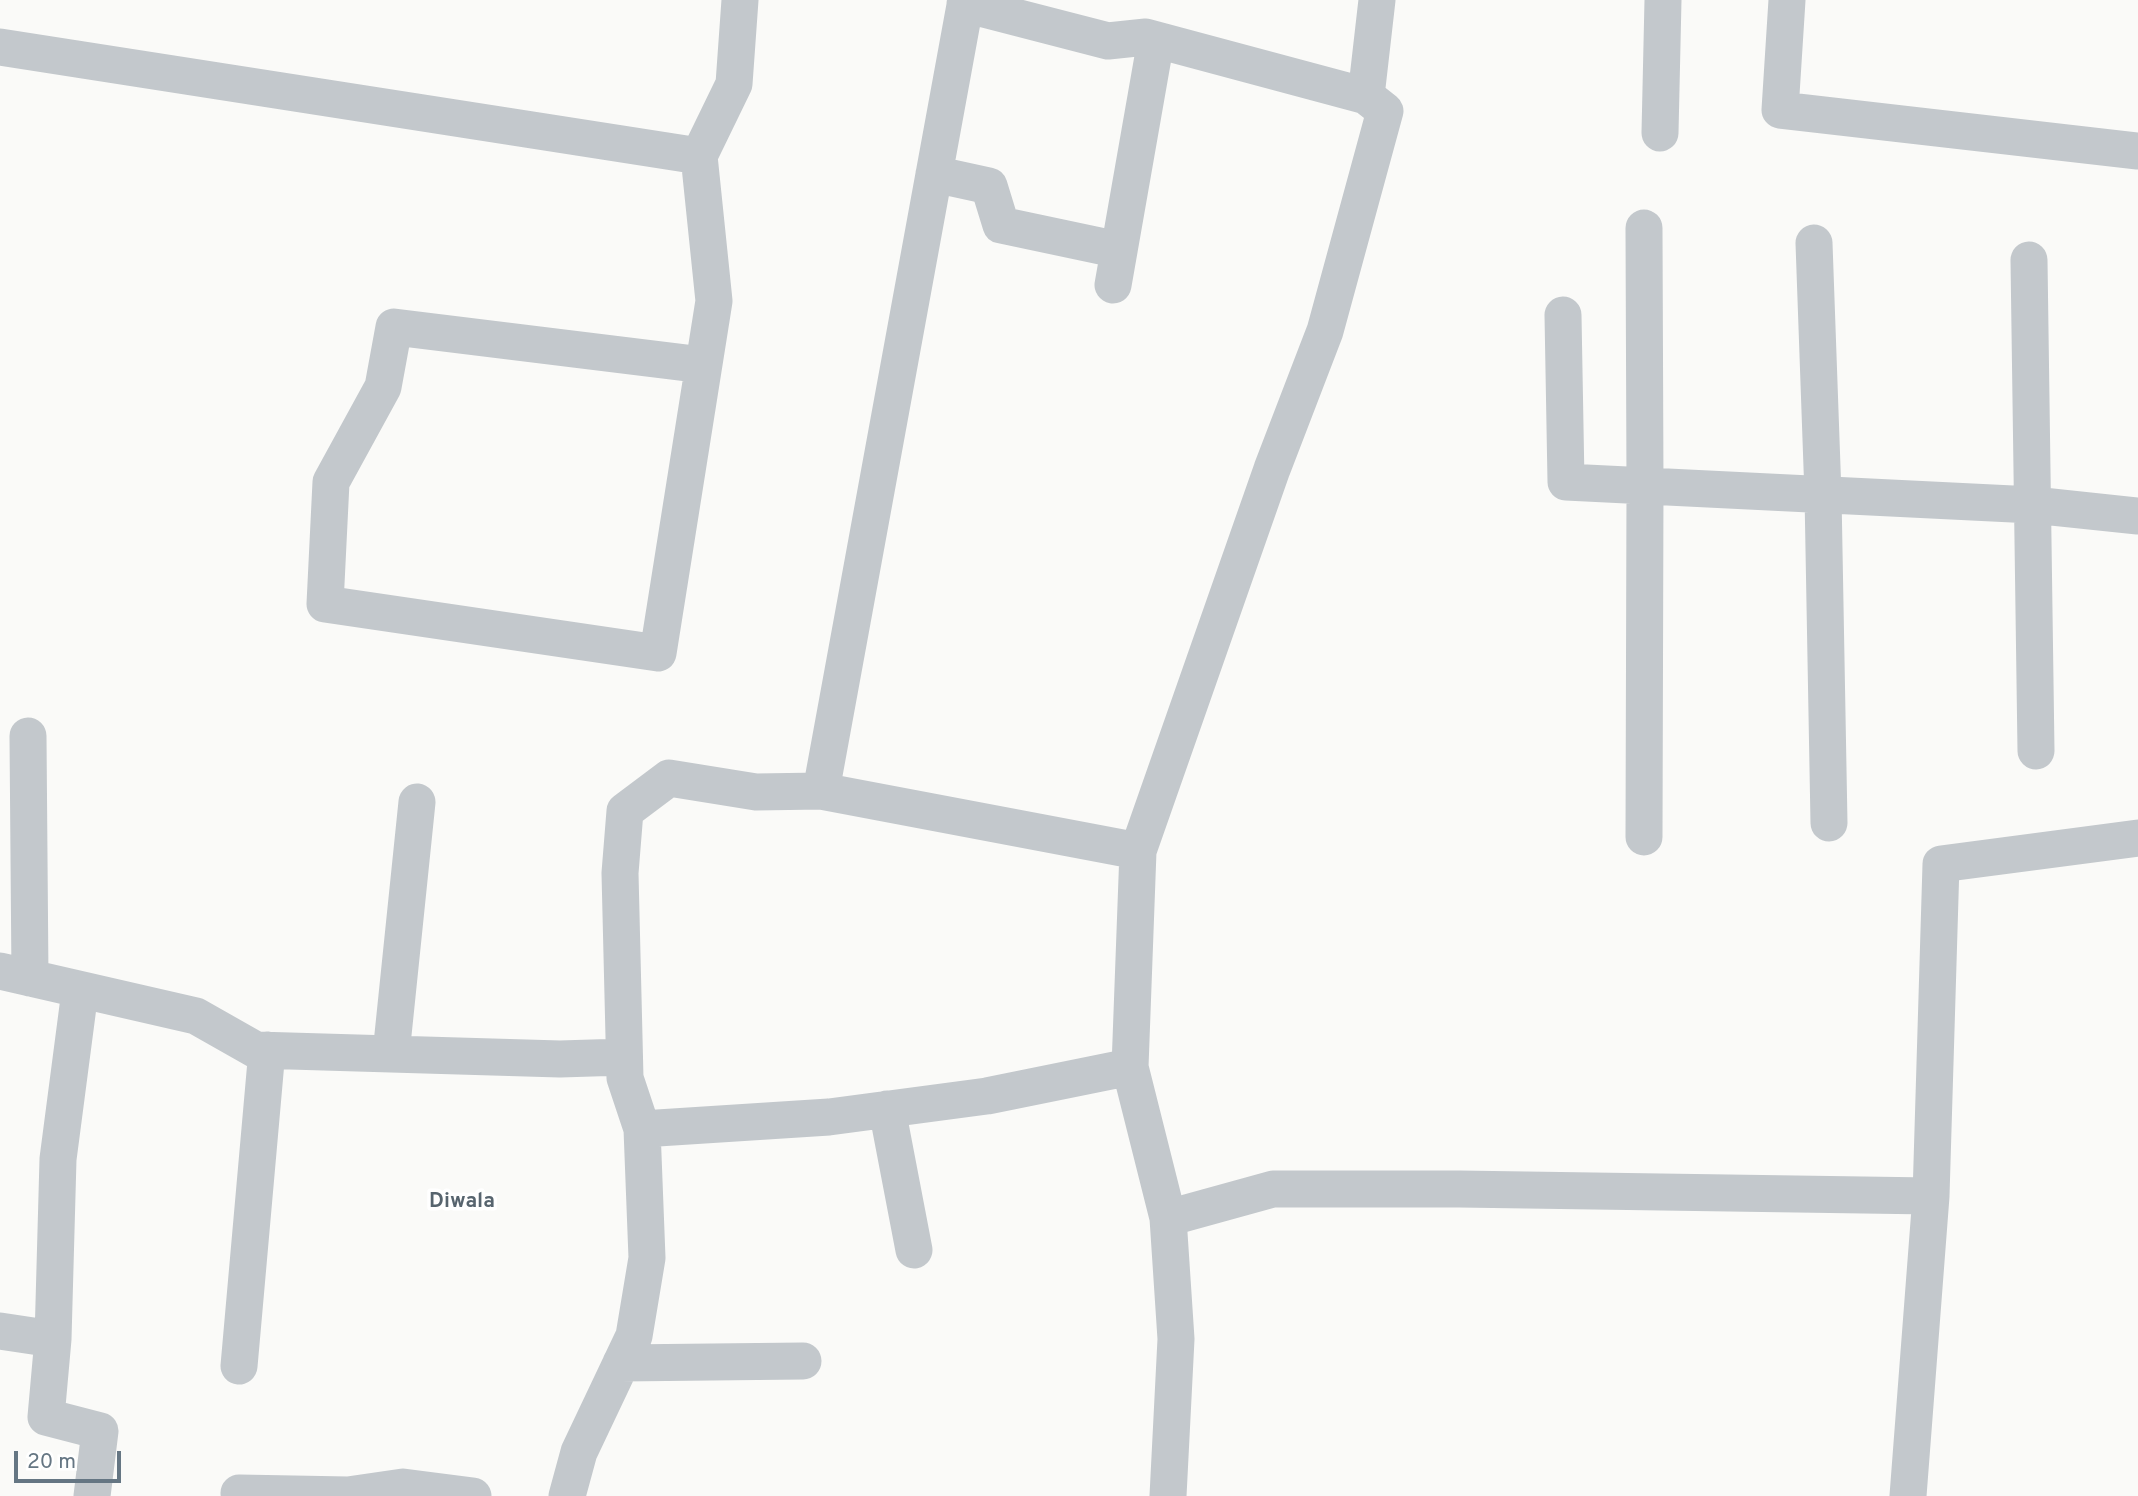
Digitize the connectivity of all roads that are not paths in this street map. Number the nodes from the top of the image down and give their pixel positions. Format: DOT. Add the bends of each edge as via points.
graph roads {
  1 [pos="740,0"];
  2 [pos="1377,0"];
  3 [pos="1663,0"];
  4 [pos="1779,1"];
  5 [pos="966,2"];
  6 [pos="1156,40"];
  7 [pos="0,47"];
  8 [pos="1366,96"];
  9 [pos="1660,133"];
  10 [pos="2138,151"];
  11 [pos="699,156"];
  12 [pos="934,174"];
  13 [pos="1644,228"];
  14 [pos="1814,243"];
  15 [pos="2029,260"];
  16 [pos="1563,315"];
  17 [pos="704,365"];
  18 [pos="1645,486"];
  19 [pos="1823,495"];
  20 [pos="2033,505"];
  21 [pos="2138,516"];
  22 [pos="28,736"];
  23 [pos="2036,751"];
  24 [pos="821,790"];
  25 [pos="416,802"];
  26 [pos="1829,823"];
  27 [pos="1644,837"];
  28 [pos="2138,838"];
  29 [pos="1138,851"];
  30 [pos="15,974"];
  31 [pos="80,991"];
  32 [pos="267,1050"];
  33 [pos="391,1054"];
  34 [pos="624,1057"];
  35 [pos="1130,1067"];
  36 [pos="887,1109"];
  37 [pos="642,1129"];
  38 [pos="1931,1196"];
  39 [pos="1168,1218"];
  40 [pos="914,1250"];
  41 [pos="0,1331"];
  42 [pos="53,1339"];
  43 [pos="803,1361"];
  44 [pos="621,1363"];
  45 [pos="239,1366"];
  46 [pos="239,1493"];
  47 [pos="92,1496"];
  48 [pos="348,1496"];
  49 [pos="473,1496"];
  50 [pos="567,1496"];
  51 [pos="1168,1496"];
  52 [pos="1908,1496"];
  1 -- 11 [label="street" via="734,84"];
  2 -- 8 [label="street"];
  3 -- 9 [label="street"];
  4 -- 10 [label="street" via="1780,110"];
  5 -- 6 [label="street" via="1108,41"];
  5 -- 12 [label="street"];
  6 -- 8 [label="street"];
  6 -- 12 [label="street" via="1116,268 1002,225 989,187"];
  7 -- 11 [label="street"];
  8 -- 29 [label="street" via="1385,111 1325,331"];
  11 -- 17 [label="street" via="713,301"];
  12 -- 24 [label="street"];
  13 -- 18 [label="street"];
  14 -- 19 [label="street"];
  15 -- 20 [label="street"];
  16 -- 18 [label="street" via="1566,482"];
  17 -- 17 [label="street" via="658,653 325,604 331,482 383,387 394,327"];
  18 -- 19 [label="street"];
  18 -- 27 [label="street"];
  19 -- 20 [label="street"];
  19 -- 26 [label="street"];
  20 -- 21 [label="street"];
  20 -- 23 [label="street"];
  22 -- 30 [label="street"];
  24 -- 29 [label="street"];
  24 -- 34 [label="street" via="756,792 669,778 625,811 620,873"];
  25 -- 33 [label="street"];
  28 -- 38 [label="street" via="1941,864"];
  29 -- 35 [label="street"];
  30 -- 31 [label="street"];
  31 -- 32 [label="street" via="196,1016 256,1050"];
  31 -- 42 [label="street" via="58,1159"];
  32 -- 33 [label="street"];
  32 -- 45 [label="street"];
  33 -- 34 [label="street"];
  34 -- 37 [label="street" via="625,1078"];
  35 -- 36 [label="street" via="987,1096"];
  35 -- 39 [label="street"];
  36 -- 37 [label="street"];
  36 -- 40 [label="street"];
  37 -- 44 [label="street" via="648,1258 634,1336"];
  38 -- 39 [label="street" via="1273,1189"];
  38 -- 52 [label="street"];
  39 -- 51 [label="street" via="1176,1339"];
  41 -- 42 [label="street"];
  42 -- 47 [label="street" via="46,1417 100,1431"];
  43 -- 44 [label="street"];
  44 -- 50 [label="street" via="579,1452"];
  46 -- 48 [label="street"];
  48 -- 49 [label="street" via="403,1487"];
}
